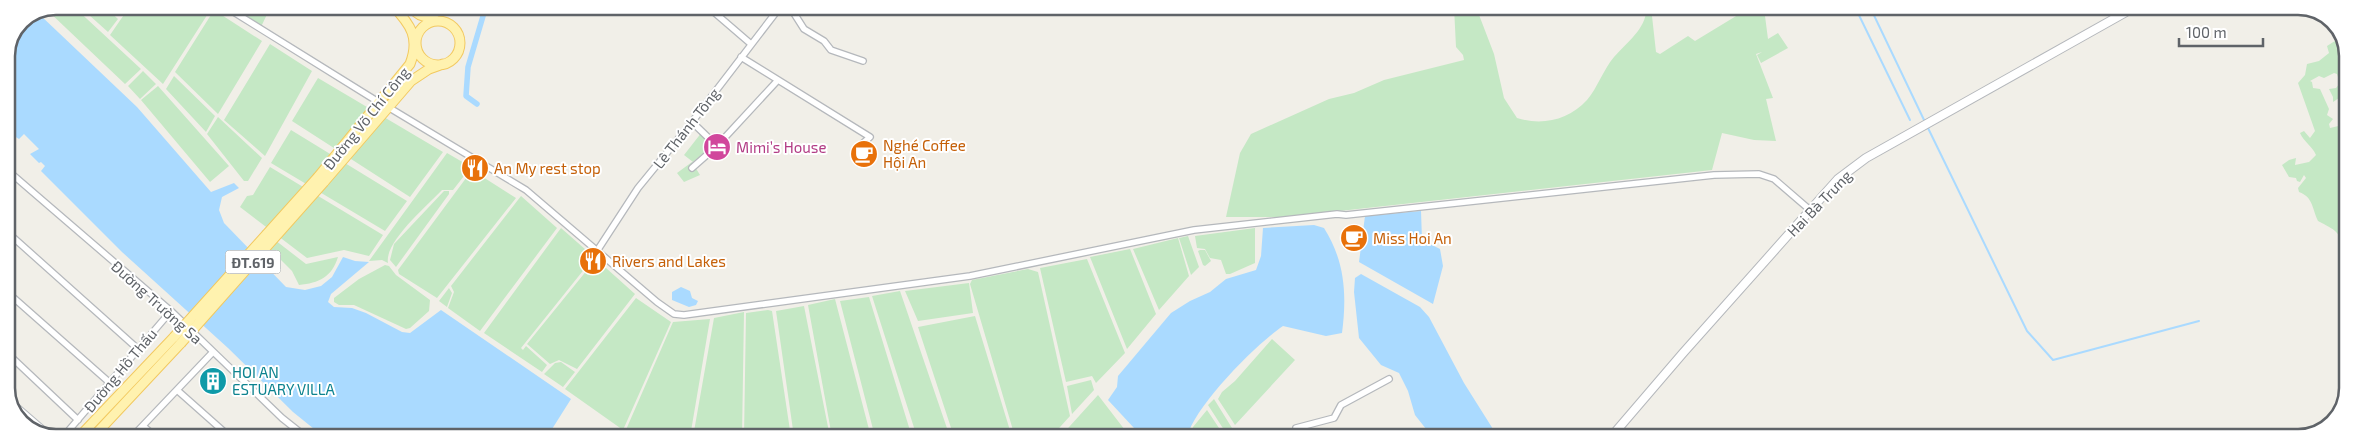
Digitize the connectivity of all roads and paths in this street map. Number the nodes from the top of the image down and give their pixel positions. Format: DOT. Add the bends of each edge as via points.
graph roads {
  1 [pos="239,15"];
  2 [pos="401,15"];
  3 [pos="420,15"];
  4 [pos="718,15"];
  5 [pos="774,15"];
  6 [pos="795,15"];
  7 [pos="2121,15"];
  8 [pos="438,21"];
  9 [pos="751,44"];
  10 [pos="416,46"];
  11 [pos="741,57"];
  12 [pos="862,61"];
  13 [pos="443,64"];
  14 [pos="778,80"];
  15 [pos="384,105"];
  16 [pos="692,122"];
  17 [pos="717,146"];
  18 [pos="864,155"];
  19 [pos="692,168"];
  20 [pos="15,179"];
  21 [pos="1810,210"];
  22 [pos="15,239"];
  23 [pos="597,251"];
  24 [pos="15,300"];
  25 [pos="171,310"];
  26 [pos="178,340"];
  27 [pos="138,349"];
  28 [pos="212,353"];
  29 [pos="15,361"];
  30 [pos="1389,379"];
  31 [pos="110,383"];
  32 [pos="177,390"];
  33 [pos="78,420"];
  34 [pos="143,426"];
  35 [pos="1296,428"];
  36 [pos="70,429"];
  37 [pos="87,429"];
  38 [pos="101,429"];
  39 [pos="140,429"];
  40 [pos="147,429"];
  41 [pos="221,429"];
  42 [pos="296,429"];
  43 [pos="1619,429"];
  1 -- 15 [label="street"];
  2 -- 10 [label="main road" via="413,33"];
  3 -- 8 [label="main road"];
  4 -- 9 [label="street"];
  5 -- 9 [label="street, Lê Thánh Tông"];
  6 -- 12 [label="street" via="804,29 824,41 831,50"];
  7 -- 21 [label="street, Hai Bà Trưng" via="1866,158 1838,179"];
  8 -- 10 [label="main road" via="430,22 419,32"];
  8 -- 13 [label="main road" via="452,26 459,38 455,57"];
  9 -- 11 [label="street, Lê Thánh Tông"];
  10 -- 13 [label="main road" via="423,60"];
  10 -- 15 [label="main road, Đường Võ Chí Công / ĐT.619" via="410,64"];
  11 -- 14 [label="street"];
  11 -- 16 [label="street, Lê Thánh Tông"];
  13 -- 15 [label="main road, Đường Võ Chí Công / ĐT.619" via="419,74"];
  14 -- 17 [label="street"];
  14 -- 18 [label="street" via="870,137 861,145 866,151"];
  15 -- 23 [label="street" via="526,190"];
  15 -- 26 [label="main road, Đường Võ Chí Công / ĐT.619, bridge"];
  16 -- 17 [label="street"];
  16 -- 23 [label="street, Lê Thánh Tông" via="638,188"];
  17 -- 19 [label="street"];
  20 -- 25 [label="street, Đường Trường Sa"];
  21 -- 23 [label="street" via="1774,179 1758,174 1714,175 1194,230 970,276 684,316 674,314 657,302"];
  21 -- 43 [label="street, Hai Bà Trưng"];
  22 -- 27 [label="street"];
  24 -- 31 [label="street"];
  25 -- 27 [label="street, Đường Hồ Thấu"];
  25 -- 28 [label="street, Đường Trường Sa"];
  26 -- 37 [label="main road, ĐT.619"];
  26 -- 38 [label="main road, ĐT.619"];
  27 -- 31 [label="street, Đường Hồ Thấu"];
  28 -- 32 [label="street"];
  28 -- 42 [label="street, Đường Trường Sa"];
  29 -- 33 [label="street"];
  30 -- 35 [label="street" via="1341,405 1334,418"];
  31 -- 33 [label="street, Đường Hồ Thấu"];
  32 -- 34 [label="street"];
  32 -- 41 [label="street"];
  33 -- 36 [label="street, Đường Hồ Thấu"];
  34 -- 39 [label="street"];
  34 -- 40 [label="street"];
}
